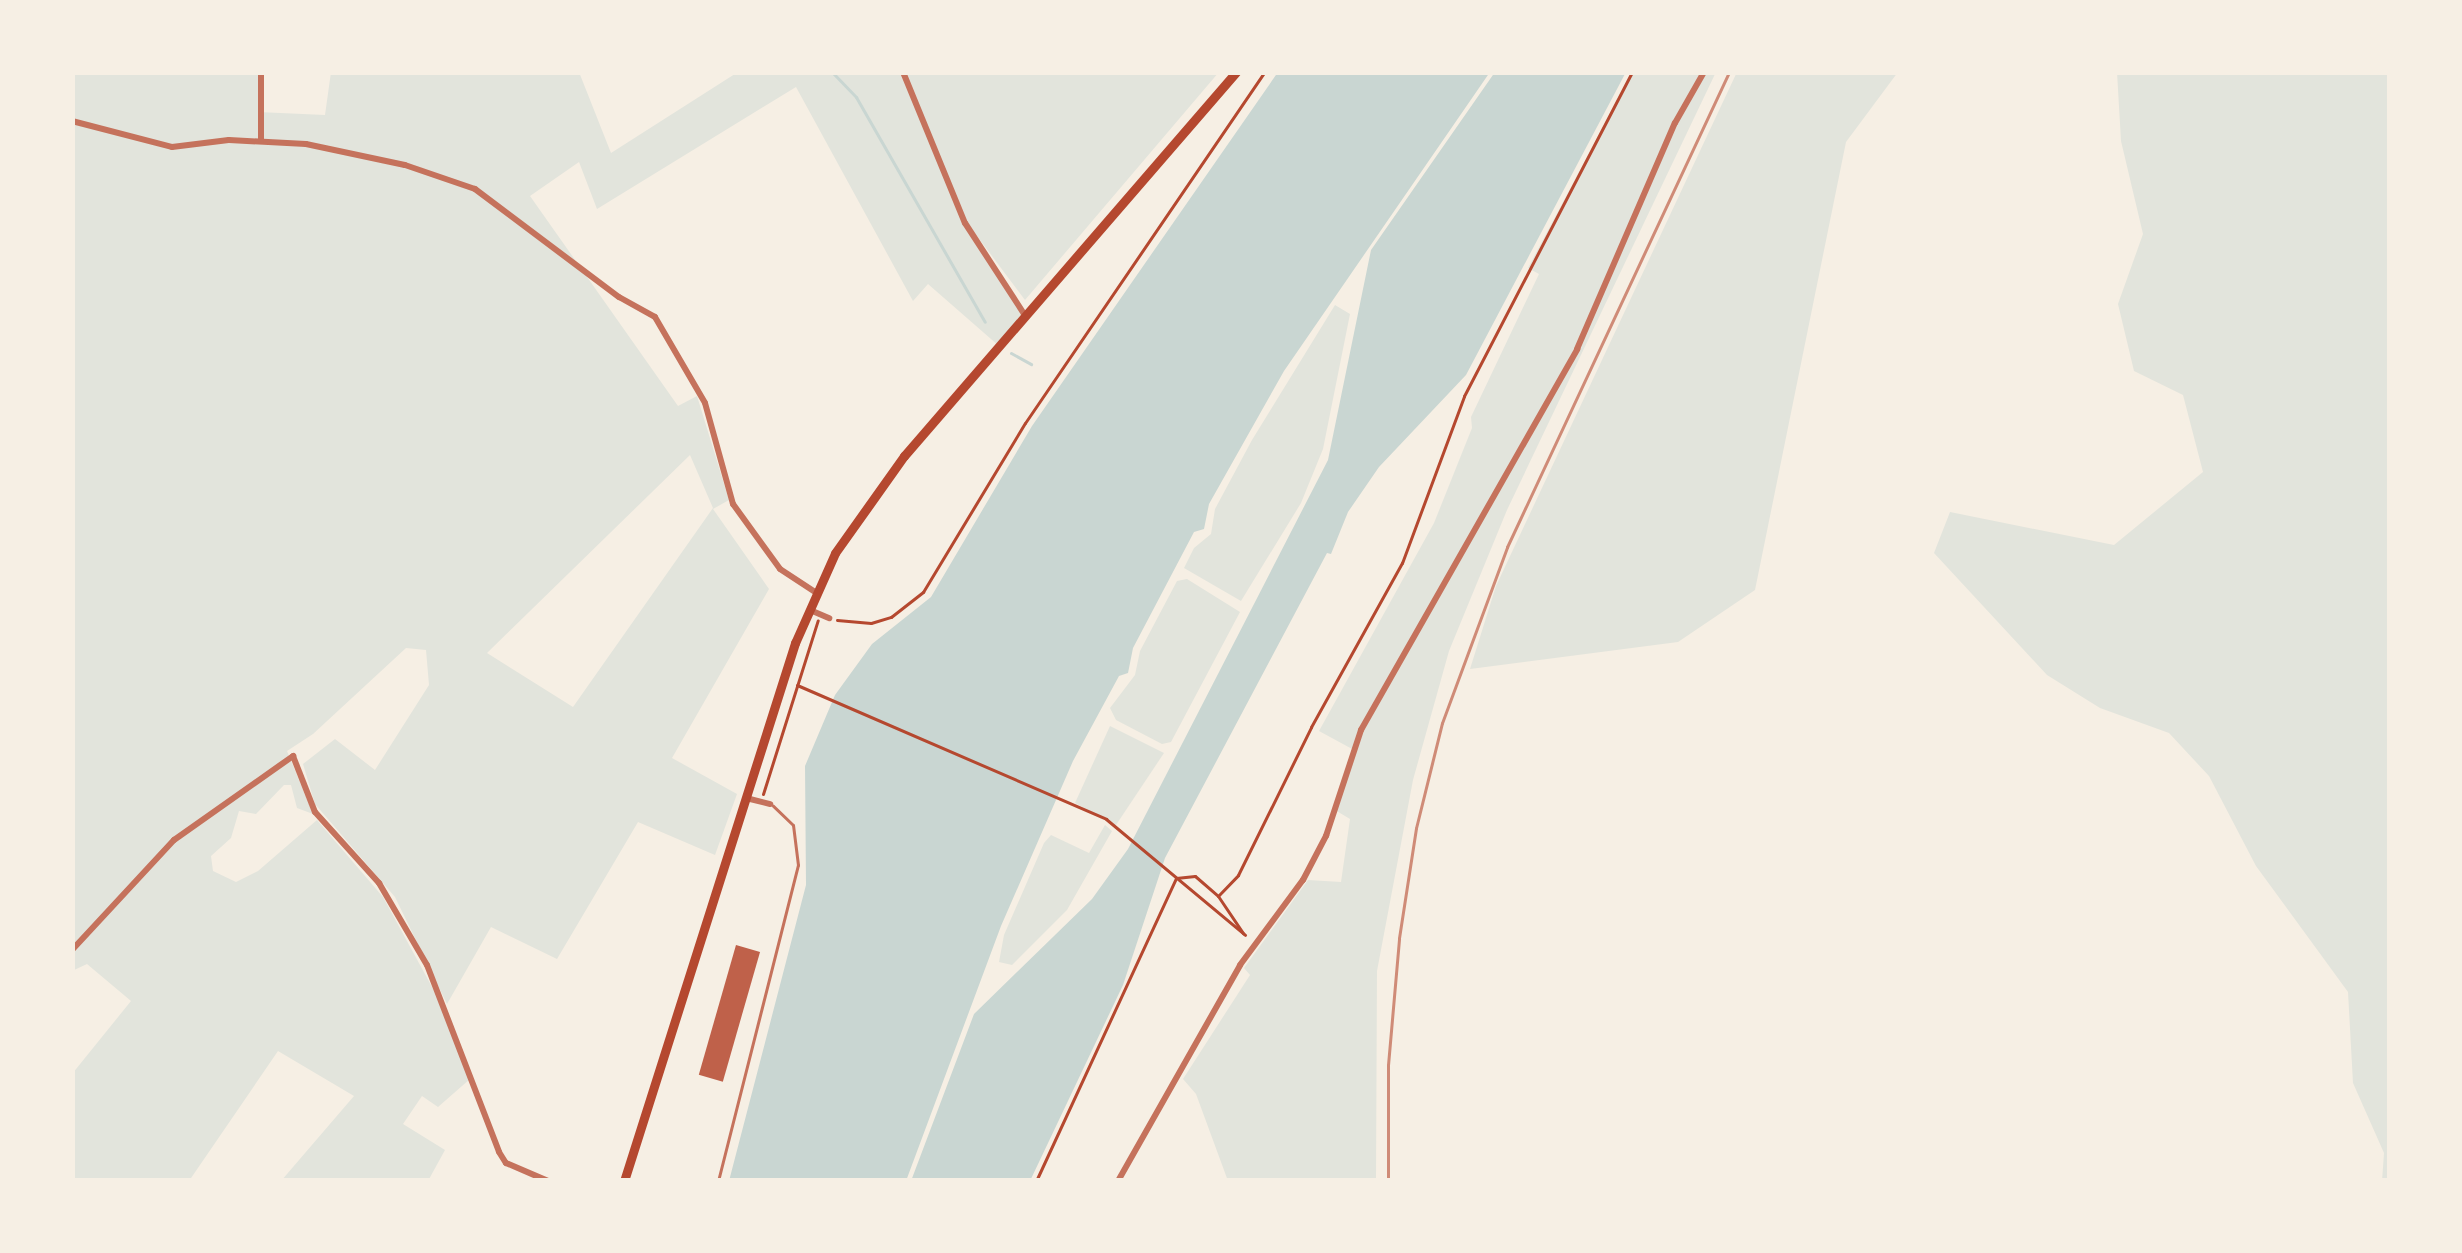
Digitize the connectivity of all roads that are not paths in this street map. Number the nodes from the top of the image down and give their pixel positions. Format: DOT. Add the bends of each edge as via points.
graph roads {
  1 [pos="261,72"];
  2 [pos="902,72"];
  3 [pos="1236,72"];
  4 [pos="1704,72"];
  5 [pos="72,121"];
  6 [pos="261,142"];
  7 [pos="1025,316"];
  8 [pos="815,592"];
  9 [pos="808,609"];
  10 [pos="825,616"];
  11 [pos="746,798"];
  12 [pos="770,804"];
  13 [pos="72,950"];
  14 [pos="548,1181"];
  15 [pos="624,1181"];
  16 [pos="718,1181"];
  17 [pos="1118,1181"];
  1 -- 6 [label="street"];
  2 -- 7 [label="street" via="964,223"];
  3 -- 7 [label="main road"];
  4 -- 17 [label="street" via="1577,349 1361,730 1303,880 1232,979"];
  5 -- 6 [label="street" via="172,147"];
  6 -- 8 [label="street" via="405,165 475,189 655,317 705,403 734,504 780,569"];
  7 -- 8 [label="main road" via="867,502"];
  8 -- 9 [label="main road"];
  9 -- 10 [label="street"];
  9 -- 11 [label="main road"];
  11 -- 12 [label="street"];
  11 -- 15 [label="main road"];
  12 -- 16 [label="lane" via="793,826 798,865"];
  13 -- 14 [label="street" via="174,840 283,761 297,760 315,812 379,883 427,964 499,1152"];
}
